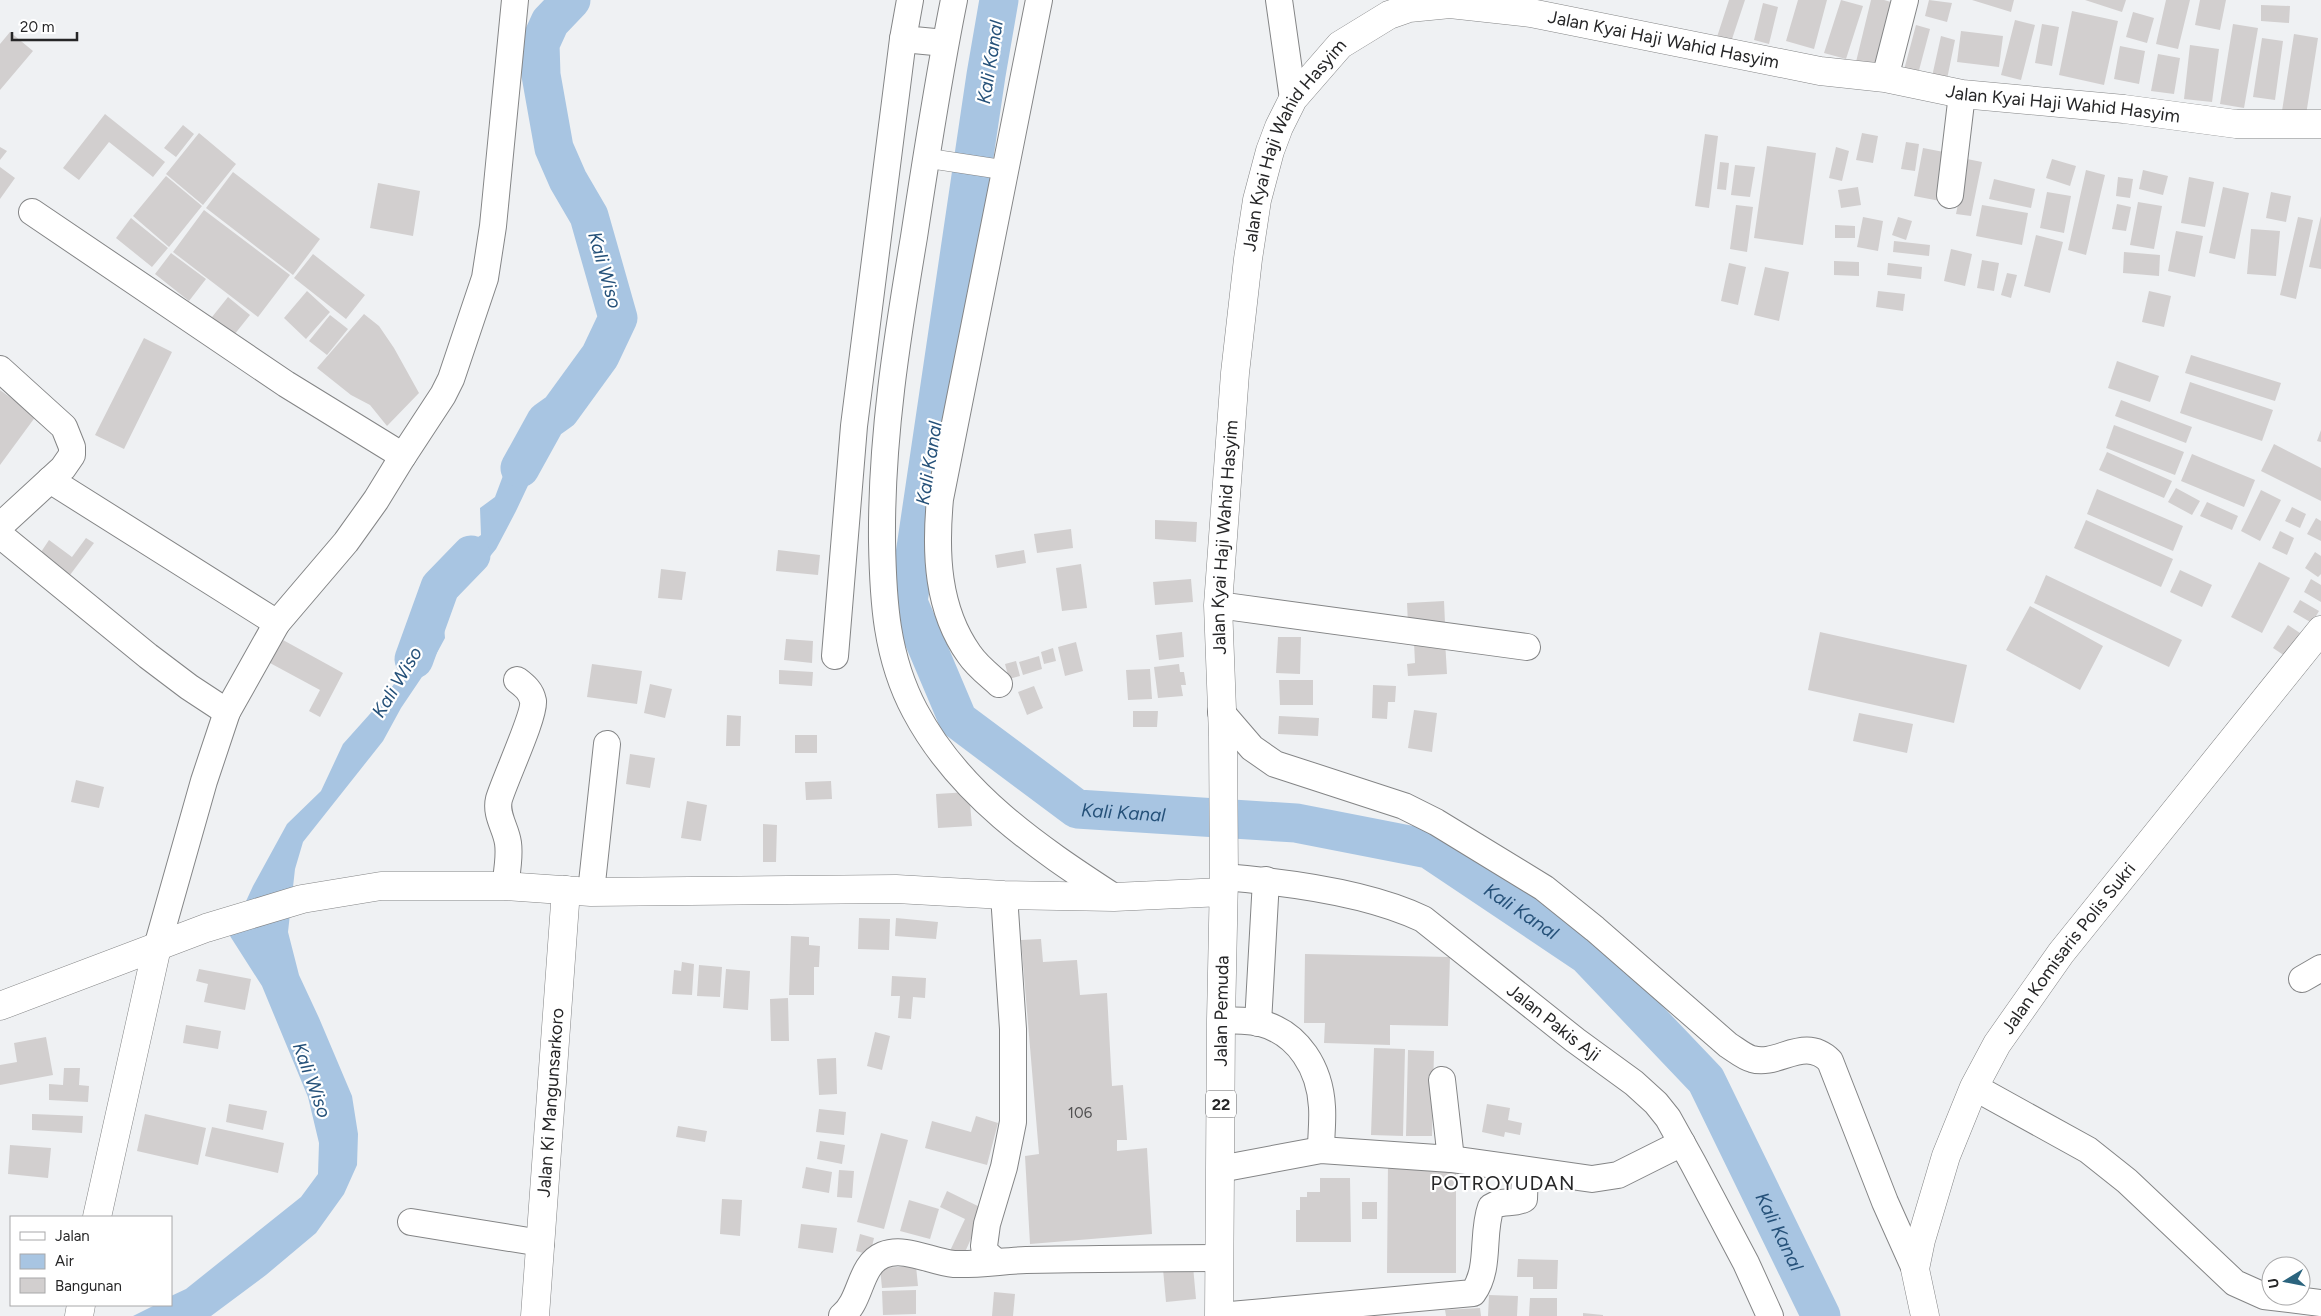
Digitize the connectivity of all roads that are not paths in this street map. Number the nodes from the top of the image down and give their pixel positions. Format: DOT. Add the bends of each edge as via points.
graph roads {
  1 [pos="514,0"];
  2 [pos="910,0"];
  3 [pos="954,0"];
  4 [pos="1039,0"];
  5 [pos="1279,0"];
  6 [pos="1905,0"];
  7 [pos="903,39"];
  8 [pos="945,43"];
  9 [pos="1884,78"];
  10 [pos="1962,94"];
  11 [pos="1293,98"];
  12 [pos="2321,124"];
  13 [pos="927,158"];
  14 [pos="1004,170"];
  15 [pos="1950,195"];
  16 [pos="32,212"];
  17 [pos="0,369"];
  18 [pos="403,456"];
  19 [pos="50,480"];
  20 [pos="0,526"];
  21 [pos="0,535"];
  22 [pos="1218,605"];
  23 [pos="278,623"];
  24 [pos="2321,630"];
  25 [pos="1527,647"];
  26 [pos="835,656"];
  27 [pos="517,680"];
  28 [pos="999,684"];
  29 [pos="227,712"];
  30 [pos="1222,724"];
  31 [pos="607,744"];
  32 [pos="1224,875"];
  33 [pos="1266,880"];
  34 [pos="505,886"];
  35 [pos="578,891"];
  36 [pos="1004,895"];
  37 [pos="1114,897"];
  38 [pos="157,947"];
  39 [pos="0,1006"];
  40 [pos="1221,1020"];
  41 [pos="1258,1023"];
  42 [pos="1442,1080"];
  43 [pos="1974,1087"];
  44 [pos="1682,1143"];
  45 [pos="1321,1150"];
  46 [pos="1452,1159"];
  47 [pos="1220,1169"];
  48 [pos="1525,1170"];
  49 [pos="97,1216"];
  50 [pos="412,1222"];
  51 [pos="541,1243"];
  52 [pos="1220,1258"];
  53 [pos="996,1261"];
  54 [pos="1915,1269"];
  55 [pos="2321,1303"];
  56 [pos="845,1315"];
  57 [pos="535,1316"];
  58 [pos="1219,1316"];
  59 [pos="1770,1316"];
  60 [pos="1925,1316"];
  1 -- 18 [label="street" via="493,226 485,278 451,378"];
  2 -- 7 [label="street"];
  3 -- 8 [label="street"];
  4 -- 14 [label="street"];
  5 -- 11 [label="street"];
  6 -- 9 [label="street"];
  7 -- 8 [label="street"];
  7 -- 26 [label="street" via="854,426"];
  8 -- 13 [label="street"];
  9 -- 10 [label="main road, Jalan Kyai Haji Wahid Hasyim / 22"];
  9 -- 11 [label="main road, Jalan Kyai Haji Wahid Hasyim / 22" via="1820,71 1531,13 1450,4 1409,8 1389,15 1340,45"];
  10 -- 12 [label="main road, Jalan Kyai Haji Wahid Hasyim / 22" via="2124,108 2236,124"];
  10 -- 15 [label="street"];
  11 -- 22 [label="main road, Jalan Kyai Haji Wahid Hasyim / 22" via="1270,151 1257,200 1248,259 1235,373"];
  13 -- 14 [label="street"];
  13 -- 37 [label="street" via="892,375 882,495 883,592 893,656 919,718 967,784 1051,856"];
  14 -- 28 [label="street" via="940,499 937,532 942,590 958,636 971,656"];
  16 -- 18 [label="street" via="286,384"];
  17 -- 19 [label="street" via="64,427 71,440 69,461"];
  18 -- 23 [label="street" via="346,542"];
  19 -- 20 [label="street"];
  19 -- 23 [label="street"];
  21 -- 29 [label="street" via="161,667"];
  22 -- 25 [label="street"];
  22 -- 30 [label="main road, Jalan Kyai Haji Wahid Hasyim / 22"];
  23 -- 29 [label="street"];
  24 -- 43 [label="main road, Jalan Komisaris Polis Sukri" via="2061,952 1998,1044"];
  27 -- 34 [label="street" via="530,692 533,703 499,801 498,812 505,827 509,852"];
  29 -- 38 [label="street"];
  30 -- 32 [label="main road, 22"];
  30 -- 54 [label="street" via="1275,764 1404,806 1544,888 1742,1054 1762,1060 1799,1052 1822,1054 1830,1061 1884,1202"];
  31 -- 35 [label="street"];
  32 -- 33 [label="street, Jalan Pakis Aji"];
  32 -- 37 [label="main road"];
  32 -- 40 [label="main road, Jalan Pemuda / 22"];
  33 -- 41 [label="street"];
  33 -- 44 [label="street, Jalan Pakis Aji" via="1374,900 1423,919 1634,1083 1668,1118"];
  34 -- 35 [label="main road"];
  34 -- 38 [label="main road" via="357,888 302,898"];
  35 -- 36 [label="main road" via="896,889"];
  35 -- 51 [label="main road, Jalan Ki Mangunsarkoro"];
  36 -- 37 [label="main road"];
  36 -- 53 [label="street" via="1013,1029 1013,1113 1004,1167 984,1246 985,1252"];
  38 -- 39 [label="main road"];
  38 -- 49 [label="main road"];
  40 -- 41 [label="street"];
  40 -- 47 [label="main road, Jalan Pemuda / 22"];
  41 -- 45 [label="street" via="1285,1033 1310,1060 1322,1107"];
  42 -- 46 [label="street"];
  43 -- 54 [label="main road, Jalan Komisaris Polis Sukri" via="1946,1156"];
  43 -- 55 [label="street" via="2088,1150 2127,1181 2235,1283 2264,1296"];
  44 -- 48 [label="street" via="1618,1175 1592,1179"];
  44 -- 59 [label="street, Jalan Pakis Aji" via="1746,1263"];
  45 -- 46 [label="street"];
  45 -- 47 [label="street"];
  46 -- 48 [label="street"];
  47 -- 52 [label="main road, Jalan Pemuda / 22"];
  48 -- 58 [label="street" via="1524,1199 1504,1201 1491,1207 1486,1223 1483,1268 1473,1294"];
  50 -- 51 [label="street"];
  51 -- 57 [label="main road, Jalan Ki Mangunsarkoro"];
  52 -- 53 [label="street"];
  52 -- 58 [label="main road, Jalan Pemuda / 22"];
  53 -- 56 [label="street" via="956,1264 894,1252 883,1255 873,1261"];
  54 -- 60 [label="main road, Jalan Komisaris Polis Sukri"];
}
